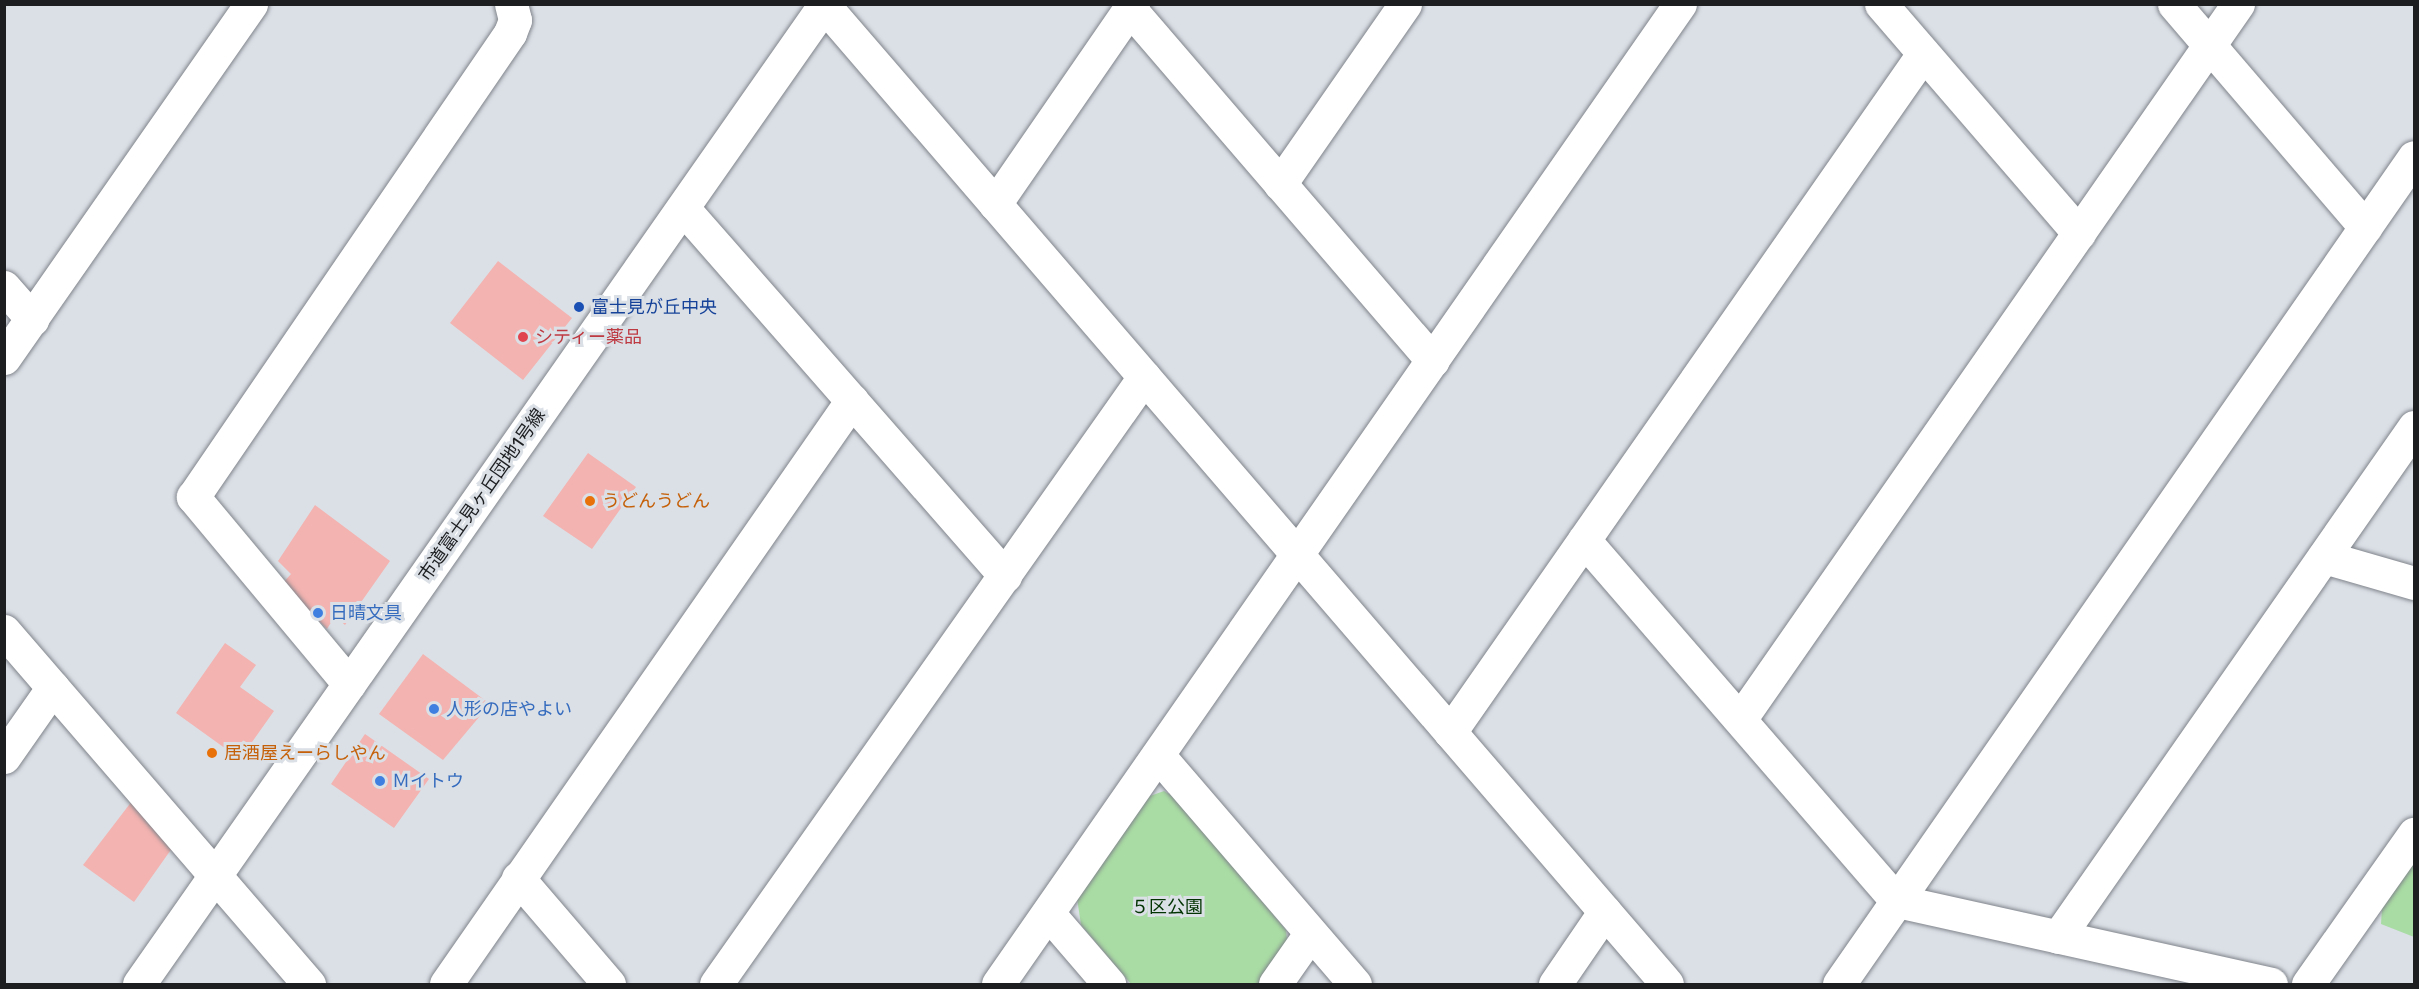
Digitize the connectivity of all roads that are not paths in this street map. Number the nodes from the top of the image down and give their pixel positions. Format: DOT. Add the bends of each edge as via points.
graph roads {
  1 [pos="251,4"];
  2 [pos="511,4"];
  3 [pos="1405,4"];
  4 [pos="1680,4"];
  5 [pos="1881,4"];
  6 [pos="2174,4"];
  7 [pos="2238,4"];
  8 [pos="824,5"];
  9 [pos="1132,7"];
  10 [pos="2209,45"];
  11 [pos="1923,54"];
  12 [pos="2415,157"];
  13 [pos="1280,184"];
  14 [pos="995,204"];
  15 [pos="683,208"];
  16 [pos="2365,227"];
  17 [pos="2079,233"];
  18 [pos="4,287"];
  19 [pos="32,319"];
  20 [pos="4,358"];
  21 [pos="1432,361"];
  22 [pos="1144,377"];
  23 [pos="852,400"];
  24 [pos="2415,427"];
  25 [pos="1584,540"];
  26 [pos="1297,555"];
  27 [pos="2324,556"];
  28 [pos="1005,576"];
  29 [pos="2415,584"];
  30 [pos="4,631"];
  31 [pos="349,684"];
  32 [pos="53,687"];
  33 [pos="1741,718"];
  34 [pos="1450,732"];
  35 [pos="1158,755"];
  36 [pos="4,757"];
  37 [pos="2415,834"];
  38 [pos="215,876"];
  39 [pos="518,878"];
  40 [pos="1898,901"];
  41 [pos="1605,911"];
  42 [pos="1048,913"];
  43 [pos="1310,934"];
  44 [pos="2058,937"];
  45 [pos="139,984"];
  46 [pos="309,984"];
  47 [pos="446,984"];
  48 [pos="609,984"];
  49 [pos="716,984"];
  50 [pos="998,984"];
  51 [pos="1109,984"];
  52 [pos="1275,984"];
  53 [pos="1355,984"];
  54 [pos="1555,984"];
  55 [pos="1668,984"];
  56 [pos="1839,984"];
  57 [pos="2271,984"];
  58 [pos="2308,984"];
  1 -- 19 [label="street"];
  2 -- 31 [label="street" via="514,20 510,33 193,497"];
  3 -- 13 [label="street"];
  4 -- 21 [label="street"];
  5 -- 11 [label="street"];
  6 -- 10 [label="street"];
  7 -- 10 [label="street"];
  8 -- 14 [label="street"];
  8 -- 15 [label="street, 市道富士見ヶ丘団地1号線"];
  9 -- 13 [label="street"];
  9 -- 14 [label="street"];
  10 -- 16 [label="street"];
  10 -- 17 [label="street"];
  11 -- 17 [label="street"];
  11 -- 25 [label="street"];
  12 -- 16 [label="street"];
  13 -- 21 [label="street"];
  14 -- 22 [label="street"];
  15 -- 23 [label="street"];
  15 -- 31 [label="street, 市道富士見ヶ丘団地1号線"];
  16 -- 40 [label="street"];
  17 -- 33 [label="street"];
  18 -- 19 [label="street"];
  19 -- 20 [label="street"];
  21 -- 26 [label="street"];
  22 -- 26 [label="street"];
  22 -- 28 [label="street"];
  23 -- 28 [label="street"];
  23 -- 39 [label="street"];
  24 -- 27 [label="street"];
  25 -- 33 [label="street"];
  25 -- 34 [label="street"];
  26 -- 34 [label="street"];
  26 -- 35 [label="street"];
  27 -- 29 [label="street"];
  27 -- 44 [label="street"];
  28 -- 49 [label="street"];
  30 -- 32 [label="street"];
  31 -- 38 [label="street, 市道富士見ヶ丘団地1号線"];
  32 -- 36 [label="street"];
  32 -- 38 [label="street"];
  33 -- 40 [label="street"];
  34 -- 41 [label="street"];
  35 -- 42 [label="street"];
  35 -- 43 [label="street"];
  37 -- 58 [label="street"];
  38 -- 45 [label="street, 市道富士見ヶ丘団地1号線"];
  38 -- 46 [label="street"];
  39 -- 47 [label="street"];
  39 -- 48 [label="street"];
  40 -- 44 [label="street"];
  40 -- 56 [label="street"];
  41 -- 54 [label="street"];
  41 -- 55 [label="street"];
  42 -- 50 [label="street"];
  42 -- 51 [label="street"];
  43 -- 52 [label="street"];
  43 -- 53 [label="street"];
  44 -- 57 [label="street"];
}
